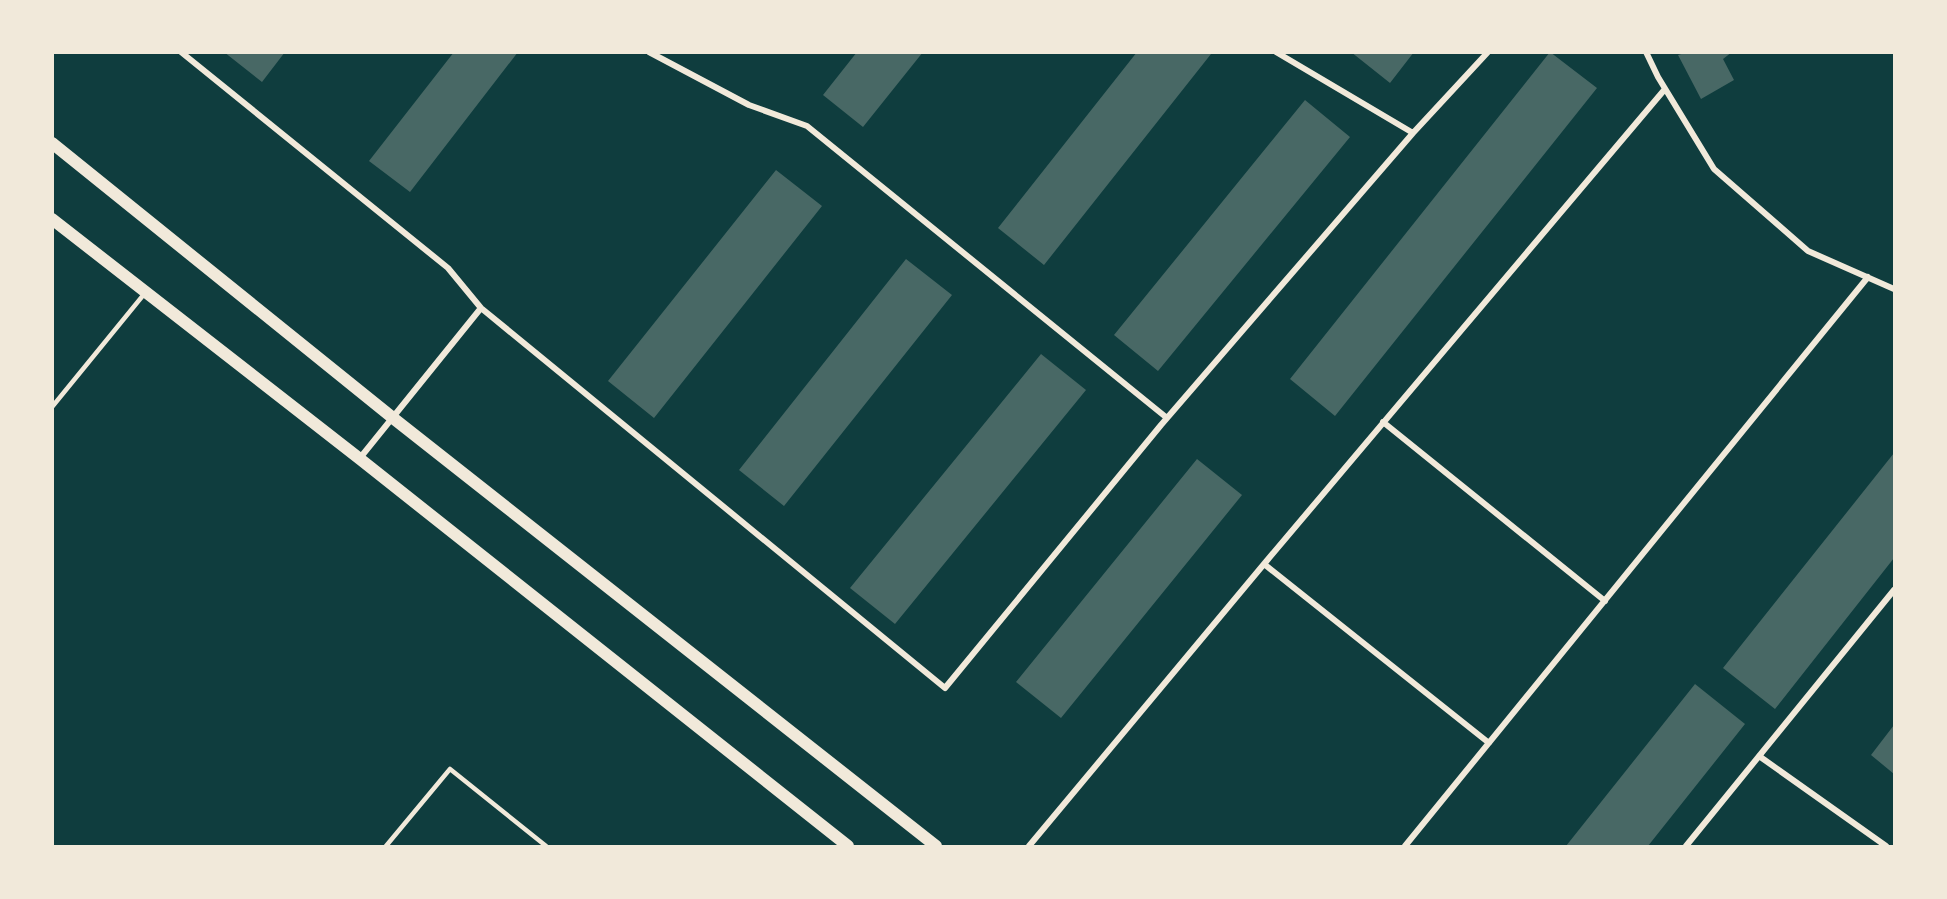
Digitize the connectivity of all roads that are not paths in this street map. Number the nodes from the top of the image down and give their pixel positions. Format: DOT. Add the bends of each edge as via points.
graph roads {
  1 [pos="181,52"];
  2 [pos="649,52"];
  3 [pos="1276,52"];
  4 [pos="1488,52"];
  5 [pos="1646,52"];
  6 [pos="1665,89"];
  7 [pos="1413,132"];
  8 [pos="52,143"];
  9 [pos="52,219"];
  10 [pos="1868,277"];
  11 [pos="1894,289"];
  12 [pos="146,293"];
  13 [pos="481,308"];
  14 [pos="52,407"];
  15 [pos="393,418"];
  16 [pos="1167,418"];
  17 [pos="1383,422"];
  18 [pos="360,459"];
  19 [pos="1264,564"];
  20 [pos="1894,590"];
  21 [pos="1605,602"];
  22 [pos="1489,743"];
  23 [pos="1759,756"];
  24 [pos="386,846"];
  25 [pos="546,846"];
  26 [pos="848,846"];
  27 [pos="936,846"];
  28 [pos="1029,846"];
  29 [pos="1405,846"];
  30 [pos="1686,846"];
  31 [pos="1886,846"];
  1 -- 13 [label="street" via="448,268"];
  2 -- 16 [label="street" via="749,105 807,126"];
  3 -- 7 [label="street"];
  4 -- 7 [label="street"];
  5 -- 6 [label="street"];
  6 -- 10 [label="street" via="1714,169 1808,251"];
  6 -- 17 [label="street"];
  7 -- 16 [label="street"];
  8 -- 15 [label="main road"];
  9 -- 12 [label="main road"];
  10 -- 11 [label="street"];
  10 -- 21 [label="street"];
  12 -- 14 [label="lane"];
  12 -- 18 [label="main road"];
  13 -- 15 [label="street"];
  13 -- 16 [label="street" via="945,688"];
  15 -- 18 [label="street"];
  15 -- 27 [label="main road"];
  17 -- 19 [label="street"];
  17 -- 21 [label="street"];
  18 -- 26 [label="main road"];
  19 -- 22 [label="street"];
  19 -- 28 [label="street"];
  20 -- 23 [label="street"];
  21 -- 22 [label="street"];
  22 -- 29 [label="street"];
  23 -- 30 [label="street"];
  23 -- 31 [label="street"];
  24 -- 25 [label="lane" via="450,769"];
}
